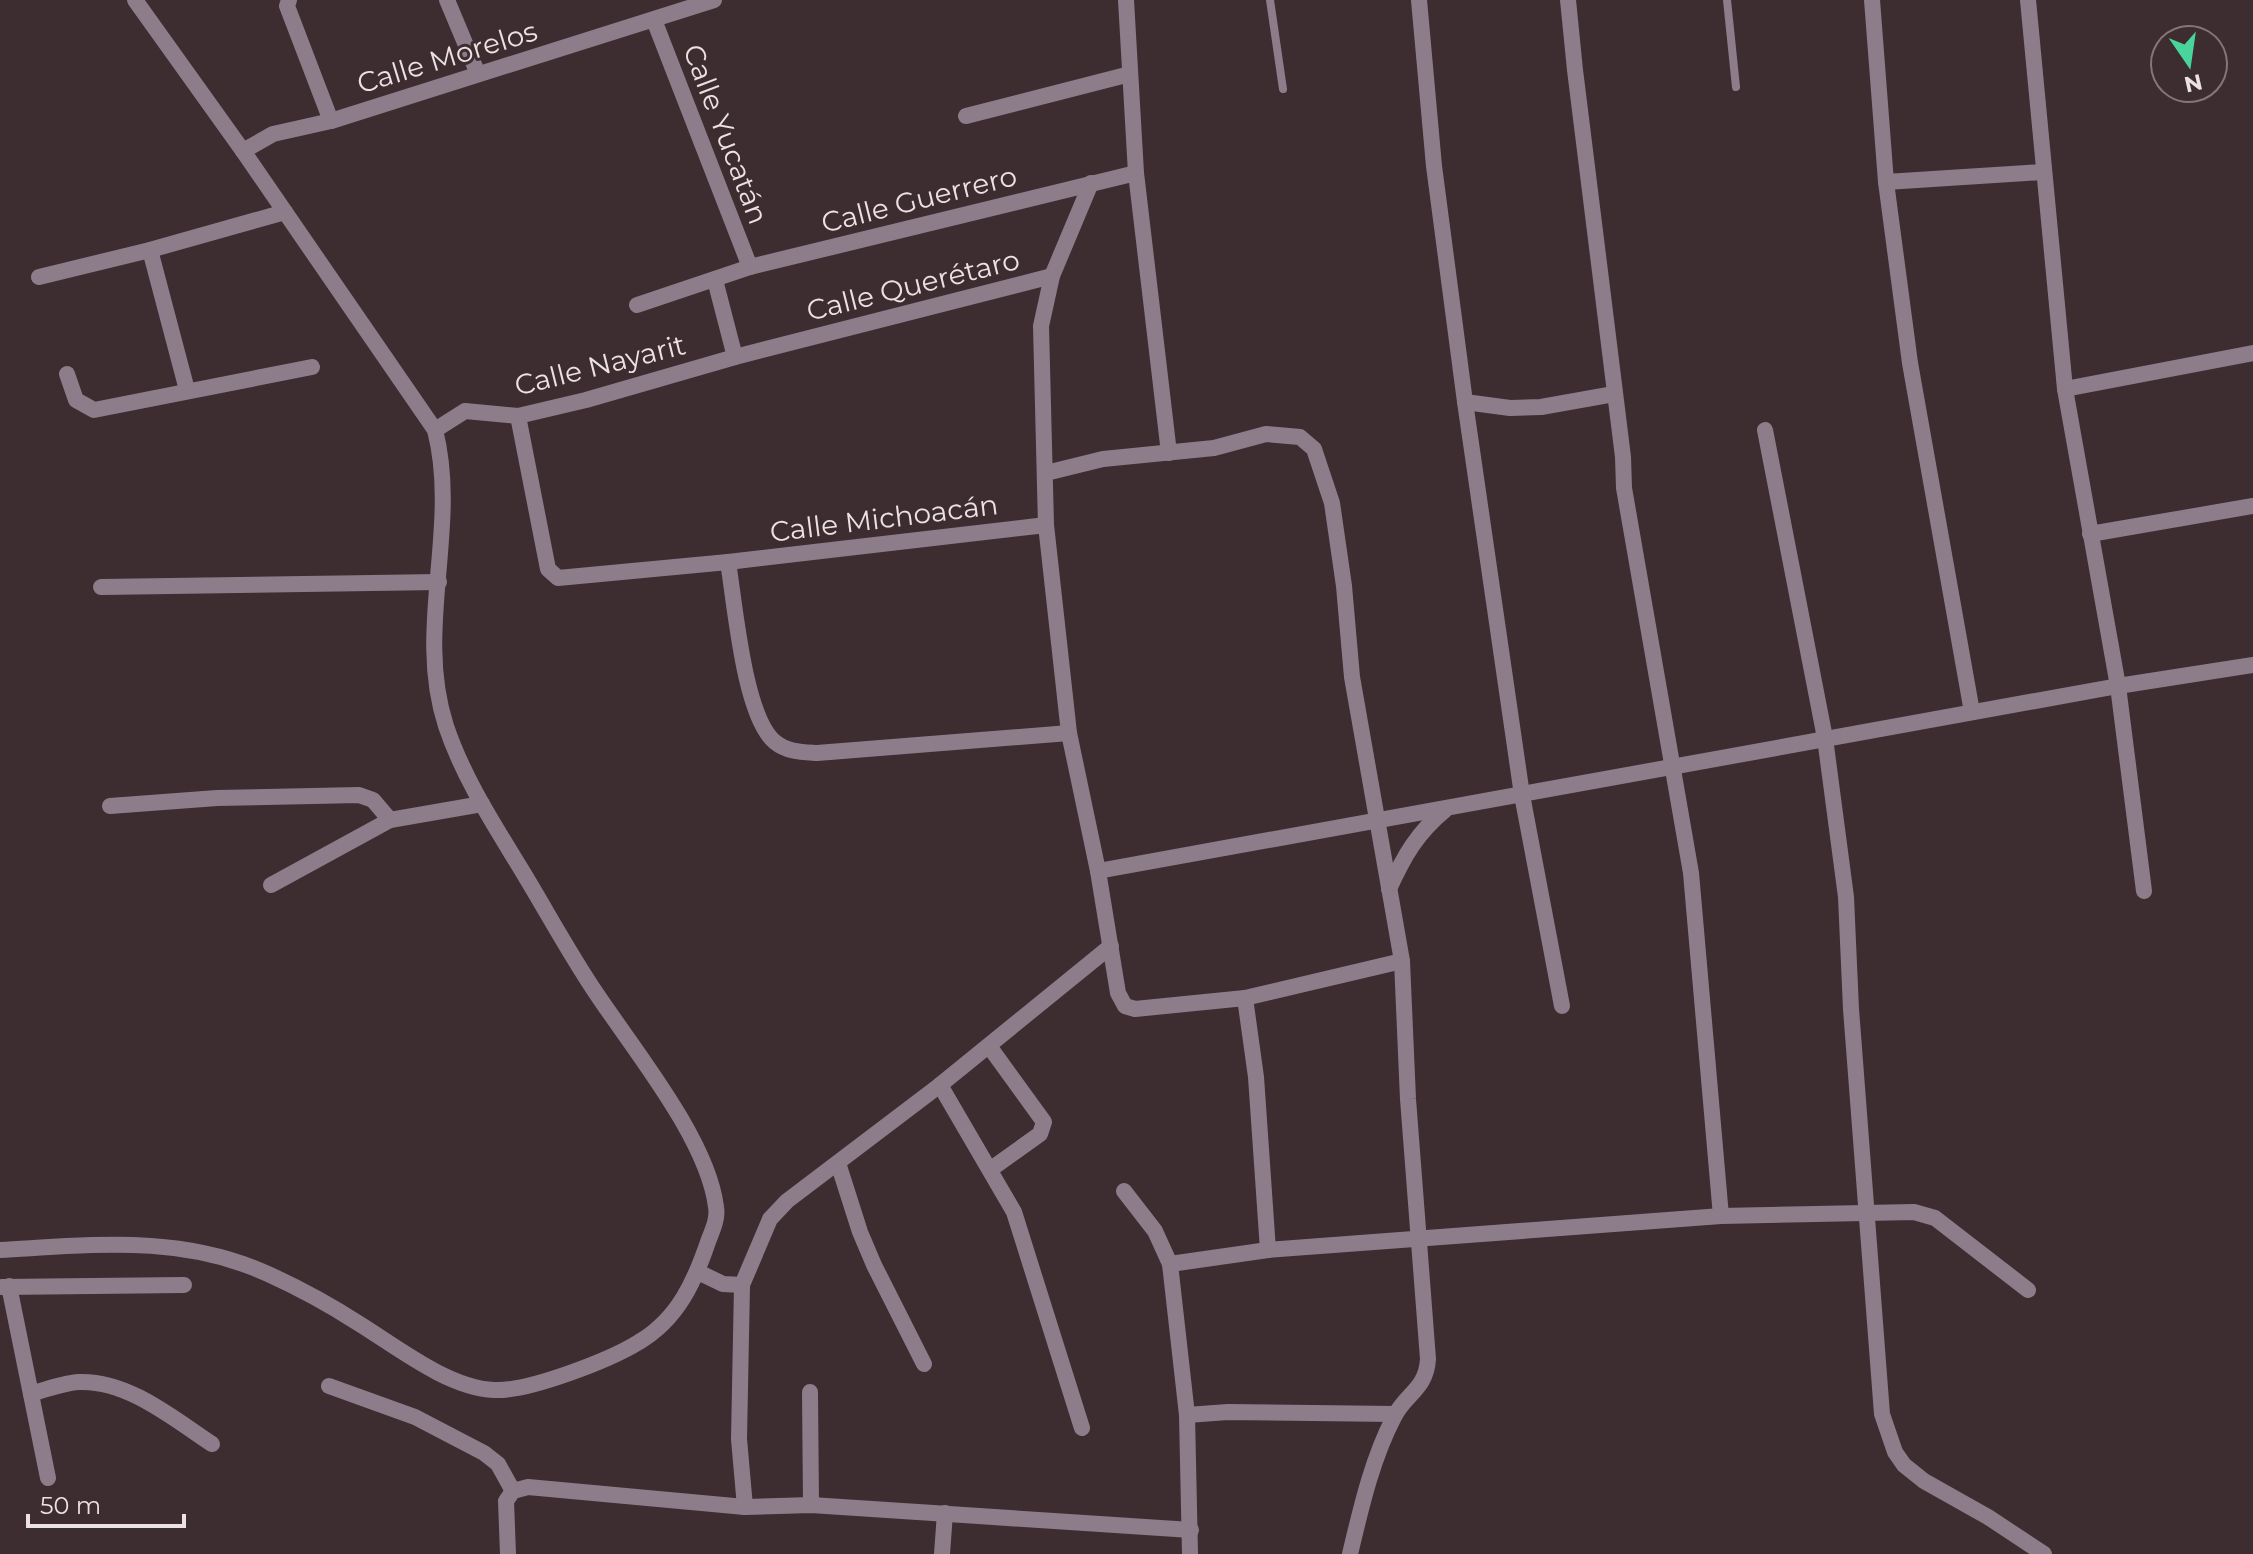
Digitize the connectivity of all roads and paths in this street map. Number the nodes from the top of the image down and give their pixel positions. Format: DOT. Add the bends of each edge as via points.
graph roads {
  1 [pos="135,0"];
  2 [pos="289,0"];
  3 [pos="447,0"];
  4 [pos="714,0"];
  5 [pos="1126,0"];
  6 [pos="1270,0"];
  7 [pos="1419,0"];
  8 [pos="1568,0"];
  9 [pos="1727,0"];
  10 [pos="1872,0"];
  11 [pos="2028,0"];
  12 [pos="674,5"];
  13 [pos="654,20"];
  14 [pos="478,74"];
  15 [pos="1130,74"];
  16 [pos="1736,87"];
  17 [pos="1283,89"];
  18 [pos="966,116"];
  19 [pos="331,121"];
  20 [pos="246,149"];
  21 [pos="2043,172"];
  22 [pos="1136,173"];
  23 [pos="1886,182"];
  24 [pos="1091,183"];
  25 [pos="285,212"];
  26 [pos="150,250"];
  27 [pos="750,267"];
  28 [pos="1052,276"];
  29 [pos="39,277"];
  30 [pos="715,280"];
  31 [pos="637,305"];
  32 [pos="2253,353"];
  33 [pos="735,357"];
  34 [pos="312,367"];
  35 [pos="67,374"];
  36 [pos="2065,389"];
  37 [pos="187,390"];
  38 [pos="1614,394"];
  39 [pos="1465,402"];
  40 [pos="518,416"];
  41 [pos="438,428"];
  42 [pos="1765,430"];
  43 [pos="1169,453"];
  44 [pos="1046,473"];
  45 [pos="2253,506"];
  46 [pos="1046,525"];
  47 [pos="2090,534"];
  48 [pos="728,562"];
  49 [pos="439,582"];
  50 [pos="101,587"];
  51 [pos="2253,665"];
  52 [pos="2118,686"];
  53 [pos="1972,712"];
  54 [pos="1069,733"];
  55 [pos="1825,738"];
  56 [pos="1673,766"];
  57 [pos="1522,795"];
  58 [pos="482,804"];
  59 [pos="110,806"];
  60 [pos="1447,808"];
  61 [pos="1375,819"];
  62 [pos="390,820"];
  63 [pos="1098,871"];
  64 [pos="271,885"];
  65 [pos="1389,889"];
  66 [pos="2144,891"];
  67 [pos="1111,946"];
  68 [pos="1402,961"];
  69 [pos="1245,998"];
  70 [pos="1562,1006"];
  71 [pos="989,1046"];
  72 [pos="940,1085"];
  73 [pos="838,1163"];
  74 [pos="991,1169"];
  75 [pos="1124,1191"];
  76 [pos="1866,1212"];
  77 [pos="1721,1216"];
  78 [pos="1417,1240"];
  79 [pos="0,1250"];
  80 [pos="1268,1250"];
  81 [pos="1170,1264"];
  82 [pos="702,1274"];
  83 [pos="184,1285"];
  84 [pos="742,1285"];
  85 [pos="4,1287"];
  86 [pos="2028,1290"];
  87 [pos="924,1364"];
  88 [pos="329,1386"];
  89 [pos="810,1392"];
  90 [pos="31,1394"];
  91 [pos="1395,1414"];
  92 [pos="1187,1415"];
  93 [pos="1082,1428"];
  94 [pos="212,1444"];
  95 [pos="48,1478"];
  96 [pos="513,1491"];
  97 [pos="811,1505"];
  98 [pos="745,1507"];
  99 [pos="945,1513"];
  100 [pos="1191,1530"];
  101 [pos="508,1554"];
  102 [pos="942,1554"];
  103 [pos="1190,1554"];
  104 [pos="1350,1554"];
  105 [pos="2044,1554"];
  1 -- 20 [label="street"];
  2 -- 19 [label="street"];
  3 -- 14 [label="street"];
  4 -- 12 [label="street, Calle Morelos"];
  5 -- 15 [label="street"];
  6 -- 17 [label="lane"];
  7 -- 39 [label="street"];
  8 -- 38 [label="street"];
  9 -- 16 [label="lane"];
  10 -- 23 [label="street"];
  11 -- 21 [label="street"];
  12 -- 13 [label="street, Calle Morelos"];
  13 -- 14 [label="street, Calle Morelos"];
  13 -- 27 [label="street, Calle Yucatán"];
  14 -- 19 [label="street, Calle Morelos"];
  15 -- 18 [label="street"];
  15 -- 22 [label="street"];
  19 -- 20 [label="street, Calle Morelos" via="273,134"];
  20 -- 25 [label="street"];
  21 -- 23 [label="street"];
  21 -- 36 [label="street"];
  22 -- 24 [label="street, Calle Guerrero"];
  22 -- 43 [label="street"];
  23 -- 53 [label="street" via="1910,363"];
  24 -- 27 [label="street, Calle Guerrero"];
  24 -- 28 [label="street, Calle Querétaro"];
  25 -- 26 [label="street"];
  25 -- 41 [label="street"];
  26 -- 29 [label="street"];
  26 -- 37 [label="street"];
  27 -- 30 [label="street, Calle Guerrero"];
  28 -- 33 [label="street, Calle Querétaro"];
  28 -- 44 [label="street" via="1041,326"];
  30 -- 31 [label="street, Calle Guerrero"];
  30 -- 33 [label="street"];
  32 -- 36 [label="street"];
  33 -- 40 [label="street, Calle Nayarit"];
  34 -- 37 [label="street"];
  35 -- 37 [label="street" via="76,400 90,409"];
  36 -- 47 [label="street"];
  38 -- 39 [label="street" via="1541,407"];
  38 -- 56 [label="street" via="1624,488"];
  39 -- 57 [label="street"];
  40 -- 41 [label="street, Calle Nayarit" via="465,411"];
  40 -- 48 [label="street, Calle Michoacán" via="548,569 554,576"];
  41 -- 49 [label="street" via="443,466"];
  42 -- 55 [label="street"];
  43 -- 44 [label="street" via="1103,459"];
  43 -- 61 [label="street" via="1266,434 1300,437 1314,449 1332,503"];
  44 -- 46 [label="street"];
  45 -- 47 [label="street"];
  46 -- 48 [label="street, Calle Michoacán"];
  46 -- 54 [label="street"];
  47 -- 52 [label="street"];
  48 -- 54 [label="street" via="752,704 762,728 781,747 817,753"];
  49 -- 50 [label="street"];
  49 -- 58 [label="street" via="434,666 439,698 461,766"];
  51 -- 52 [label="street"];
  52 -- 53 [label="street"];
  52 -- 66 [label="street"];
  53 -- 55 [label="street"];
  54 -- 63 [label="street"];
  55 -- 56 [label="street"];
  55 -- 76 [label="street" via="1846,897"];
  56 -- 57 [label="street"];
  56 -- 77 [label="street" via="1691,873"];
  57 -- 60 [label="street"];
  57 -- 70 [label="street"];
  58 -- 62 [label="street"];
  58 -- 82 [label="street" via="696,1148 712,1184 717,1213"];
  59 -- 62 [label="street" via="359,795 373,800"];
  60 -- 61 [label="street"];
  60 -- 65 [label="street" via="1406,852"];
  61 -- 63 [label="street"];
  61 -- 65 [label="street"];
  62 -- 64 [label="street"];
  63 -- 67 [label="street"];
  65 -- 68 [label="street"];
  67 -- 69 [label="street" via="1125,1006"];
  67 -- 71 [label="street"];
  68 -- 69 [label="street"];
  68 -- 78 [label="street"];
  69 -- 80 [label="street"];
  71 -- 72 [label="street"];
  71 -- 74 [label="street" via="1044,1122 1040,1134"];
  72 -- 73 [label="street"];
  72 -- 74 [label="street"];
  73 -- 84 [label="street" via="770,1219"];
  73 -- 87 [label="street" via="864,1243"];
  74 -- 93 [label="street" via="1014,1212"];
  75 -- 81 [label="street" via="1155,1231"];
  76 -- 77 [label="street"];
  76 -- 86 [label="street" via="1914,1212 1935,1218"];
  76 -- 105 [label="street" via="1882,1414 1895,1452 1924,1481"];
  77 -- 78 [label="street"];
  78 -- 80 [label="street"];
  78 -- 91 [label="street" via="1427,1372"];
  79 -- 82 [label="street" via="119,1243 201,1250 268,1273 470,1387 498,1391 621,1353 654,1333"];
  80 -- 81 [label="street"];
  81 -- 92 [label="street"];
  82 -- 84 [label="street" via="723,1284"];
  83 -- 85 [label="street"];
  84 -- 98 [label="street" via="739,1439"];
  85 -- 90 [label="street"];
  88 -- 96 [label="street" via="415,1417 484,1453 498,1464"];
  89 -- 97 [label="street"];
  90 -- 94 [label="street" via="81,1382 113,1388 153,1405"];
  90 -- 95 [label="street"];
  91 -- 92 [label="street"];
  91 -- 104 [label="street" via="1362,1503"];
  92 -- 100 [label="street"];
  96 -- 98 [label="street" via="561,1489"];
  96 -- 101 [label="street" via="506,1501"];
  97 -- 98 [label="street"];
  97 -- 99 [label="street"];
  99 -- 100 [label="street"];
  99 -- 102 [label="street"];
  100 -- 103 [label="street"];
}
